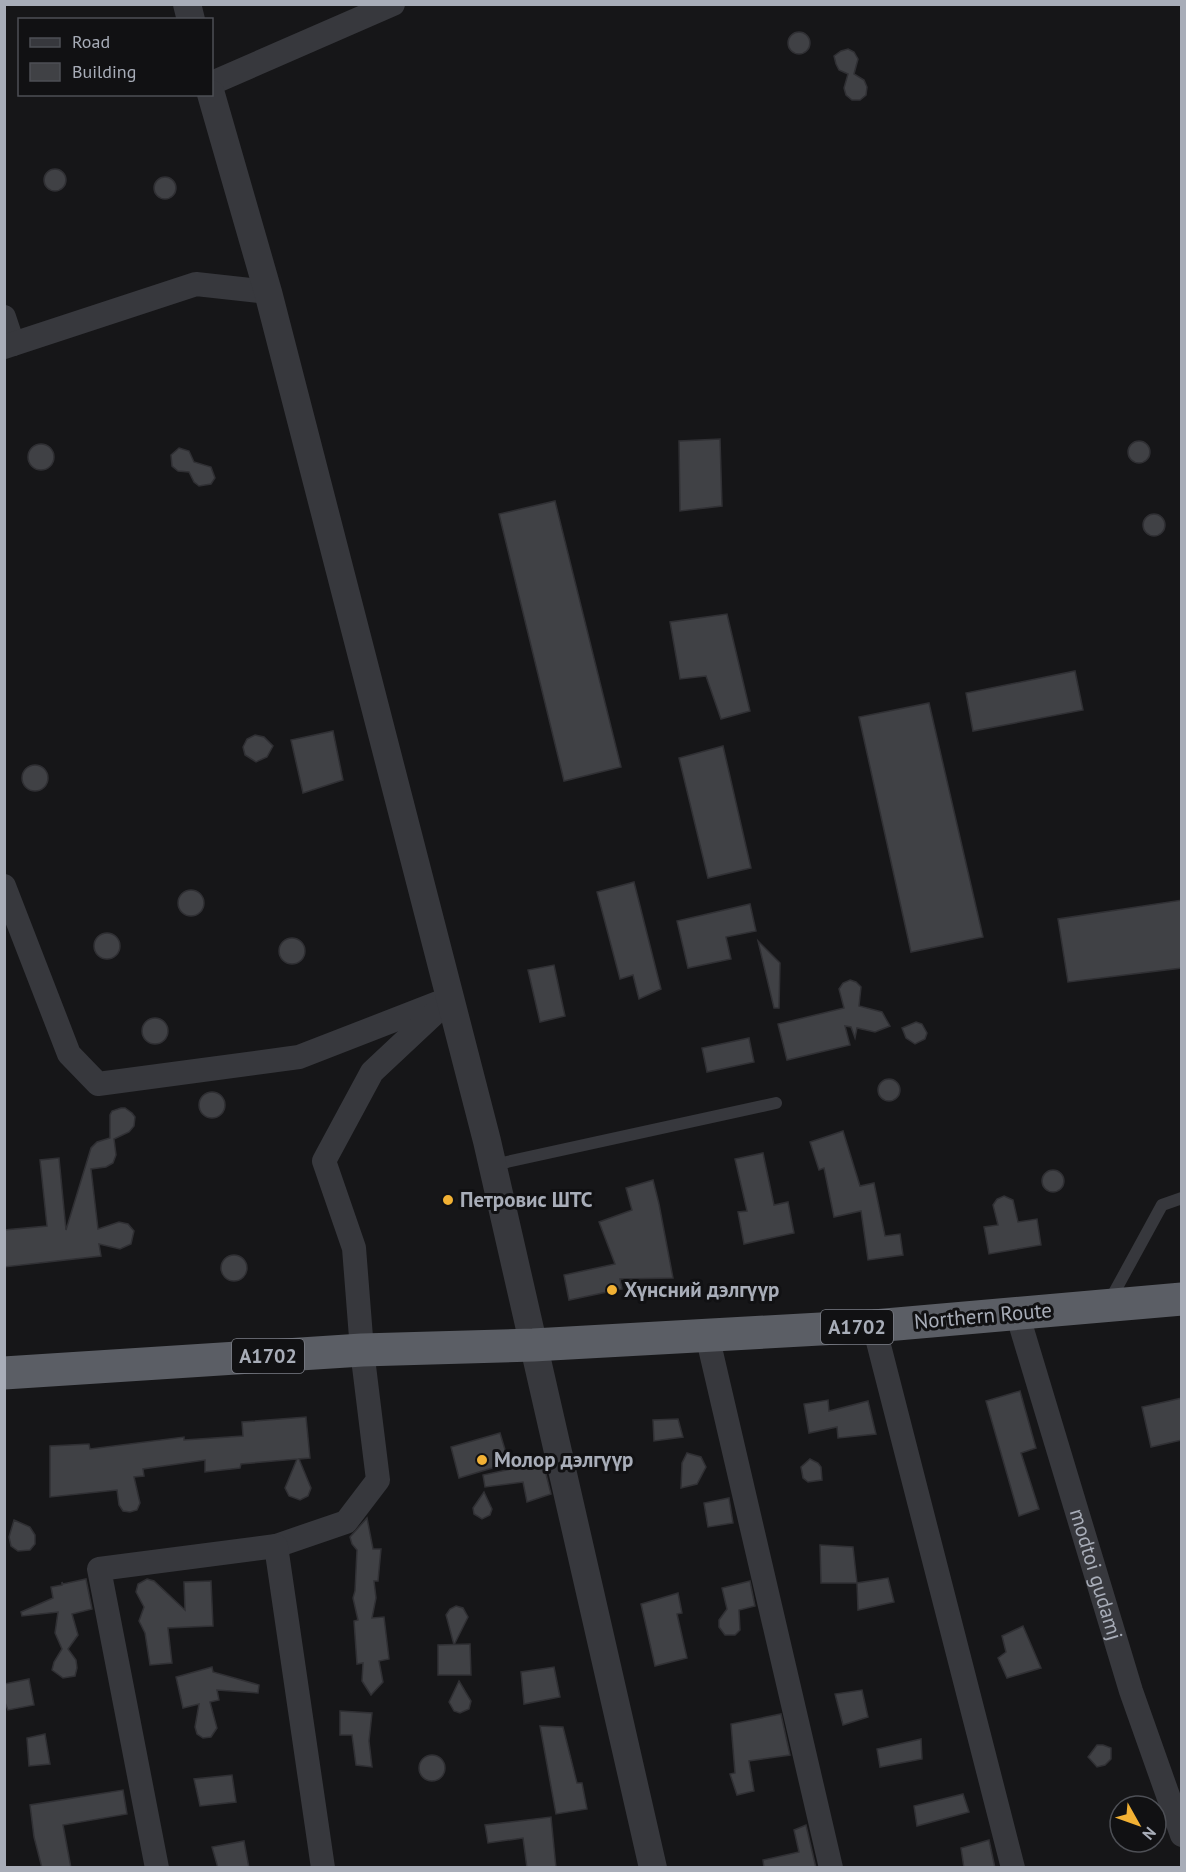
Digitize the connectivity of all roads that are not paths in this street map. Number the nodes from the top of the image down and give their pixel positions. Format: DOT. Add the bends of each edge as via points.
graph roads {
  1 [pos="393,4"];
  2 [pos="213,83"];
  3 [pos="212,96"];
  4 [pos="268,292"];
  5 [pos="4,317"];
  6 [pos="9,346"];
  7 [pos="4,886"];
  8 [pos="452,998"];
  9 [pos="776,1103"];
  10 [pos="493,1165"];
  11 [pos="1182,1198"];
  12 [pos="1182,1299"];
  13 [pos="1107,1305"];
  14 [pos="1017,1313"];
  15 [pos="874,1326"];
  16 [pos="707,1335"];
  17 [pos="533,1345"];
  18 [pos="362,1350"];
  19 [pos="4,1373"];
  20 [pos="276,1546"];
  21 [pos="1182,1835"];
  22 [pos="157,1868"];
  23 [pos="322,1868"];
  24 [pos="653,1868"];
  25 [pos="831,1868"];
  26 [pos="1013,1868"];
  1 -- 2 [label="street"];
  3 -- 4 [label="street"];
  4 -- 6 [label="street" via="196,284"];
  4 -- 8 [label="street"];
  5 -- 6 [label="street"];
  7 -- 8 [label="street" via="69,1054 98,1084 299,1057"];
  8 -- 10 [label="street"];
  8 -- 18 [label="street" via="372,1072 324,1161 354,1248"];
  9 -- 10 [label="lane"];
  10 -- 17 [label="street"];
  11 -- 13 [label="lane" via="1162,1205"];
  12 -- 13 [label="highway, Northern Route / A1702"];
  13 -- 14 [label="highway, Northern Route / A1702"];
  14 -- 15 [label="highway, Northern Route / A1702"];
  14 -- 21 [label="street, modtoi gudamj" via="1131,1691"];
  15 -- 16 [label="highway, Northern Route / A1702"];
  15 -- 26 [label="street"];
  16 -- 17 [label="highway, Northern Route / A1702"];
  16 -- 25 [label="street"];
  17 -- 18 [label="highway, A1702"];
  17 -- 24 [label="street"];
  18 -- 19 [label="highway, A1702"];
  18 -- 20 [label="street" via="378,1480 346,1522"];
  20 -- 22 [label="street" via="99,1569"];
  20 -- 23 [label="street"];
}
